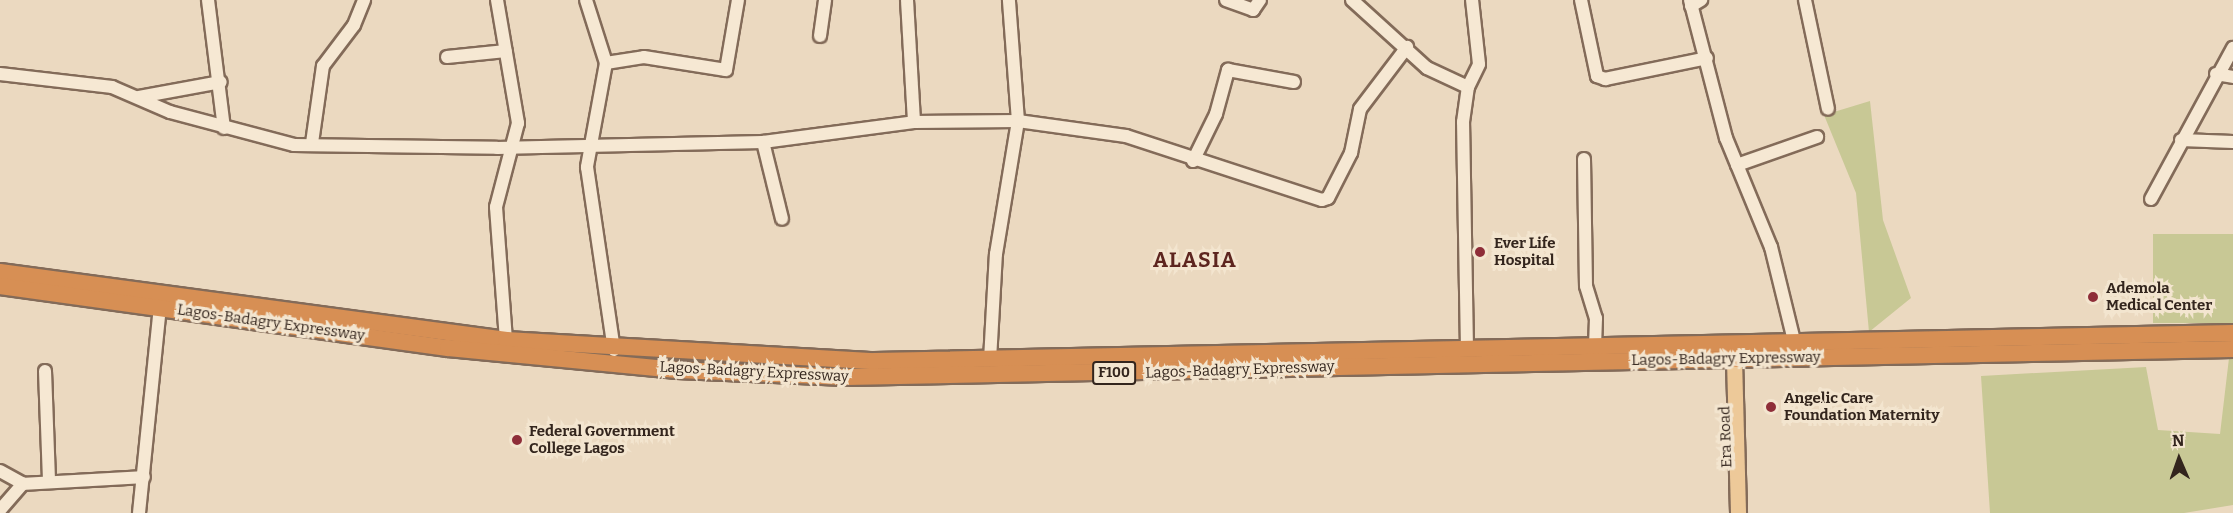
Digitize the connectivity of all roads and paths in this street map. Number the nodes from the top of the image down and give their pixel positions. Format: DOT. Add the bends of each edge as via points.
graph roads {
  1 [pos="208,0"];
  2 [pos="364,0"];
  3 [pos="497,0"];
  4 [pos="586,0"];
  5 [pos="738,0"];
  6 [pos="825,0"];
  7 [pos="907,0"];
  8 [pos="1009,0"];
  9 [pos="1226,0"];
  10 [pos="1260,0"];
  11 [pos="1352,0"];
  12 [pos="1472,0"];
  13 [pos="1581,0"];
  14 [pos="1805,0"];
  15 [pos="1694,2"];
  16 [pos="820,36"];
  17 [pos="1407,47"];
  18 [pos="2233,48"];
  19 [pos="506,51"];
  20 [pos="447,57"];
  21 [pos="1707,58"];
  22 [pos="606,63"];
  23 [pos="0,74"];
  24 [pos="2216,74"];
  25 [pos="2233,78"];
  26 [pos="221,82"];
  27 [pos="1294,82"];
  28 [pos="1468,87"];
  29 [pos="139,97"];
  30 [pos="1828,109"];
  31 [pos="1018,121"];
  32 [pos="914,122"];
  33 [pos="224,128"];
  34 [pos="1817,137"];
  35 [pos="2181,140"];
  36 [pos="763,142"];
  37 [pos="2233,142"];
  38 [pos="312,143"];
  39 [pos="511,147"];
  40 [pos="589,147"];
  41 [pos="1584,159"];
  42 [pos="1193,161"];
  43 [pos="1737,165"];
  44 [pos="2151,199"];
  45 [pos="782,219"];
  46 [pos="0,272"];
  47 [pos="0,286"];
  48 [pos="160,308"];
  49 [pos="2233,333"];
  50 [pos="506,340"];
  51 [pos="1795,345"];
  52 [pos="1595,348"];
  53 [pos="2233,349"];
  54 [pos="614,350"];
  55 [pos="1467,350"];
  56 [pos="990,360"];
  57 [pos="1728,360"];
  58 [pos="45,372"];
  59 [pos="0,471"];
  60 [pos="144,477"];
  61 [pos="49,479"];
  62 [pos="23,484"];
  63 [pos="0,510"];
  64 [pos="139,513"];
  65 [pos="1729,513"];
  66 [pos="1738,513"];
  1 -- 26 [label="street"];
  2 -- 38 [label="street" via="354,25 323,66"];
  3 -- 19 [label="street"];
  4 -- 22 [label="street"];
  5 -- 22 [label="street" via="726,70 656,58"];
  6 -- 16 [label="street"];
  7 -- 32 [label="street"];
  8 -- 31 [label="street"];
  9 -- 10 [label="street" via="1253,10"];
  11 -- 17 [label="street"];
  12 -- 28 [label="street" via="1479,64"];
  13 -- 21 [label="street" via="1597,76 1605,79"];
  14 -- 30 [label="street"];
  15 -- 21 [label="street"];
  17 -- 28 [label="street" via="1444,79"];
  17 -- 42 [label="street" via="1360,109 1351,153 1328,198"];
  18 -- 24 [label="street"];
  19 -- 20 [label="street"];
  19 -- 39 [label="street" via="518,123"];
  21 -- 43 [label="street"];
  22 -- 40 [label="street"];
  23 -- 29 [label="street" via="112,87"];
  24 -- 25 [label="street"];
  24 -- 35 [label="street"];
  26 -- 29 [label="street"];
  26 -- 33 [label="street"];
  27 -- 42 [label="street" via="1228,70 1216,114"];
  28 -- 55 [label="street" via="1463,122"];
  29 -- 33 [label="street"];
  31 -- 32 [label="street"];
  31 -- 42 [label="street" via="1126,136"];
  31 -- 56 [label="street" via="996,254"];
  32 -- 36 [label="street"];
  33 -- 38 [label="street" via="275,143"];
  34 -- 43 [label="street"];
  35 -- 37 [label="street"];
  35 -- 44 [label="street"];
  36 -- 40 [label="street"];
  36 -- 45 [label="street"];
  38 -- 39 [label="street"];
  39 -- 40 [label="street"];
  39 -- 50 [label="street" via="496,207"];
  40 -- 54 [label="street" via="591,208"];
  41 -- 52 [label="street" via="1586,286 1596,318"];
  43 -- 51 [label="street" via="1771,247"];
  46 -- 50 [label="highway, Lagos-Badagry Expressway / F100"];
  47 -- 48 [label="highway, Lagos-Badagry Expressway / F100"];
  48 -- 57 [label="highway, Lagos-Badagry Expressway / F100" via="448,348 677,370 822,376"];
  48 -- 60 [label="street"];
  49 -- 51 [label="highway, Lagos-Badagry Expressway / F100"];
  50 -- 54 [label="highway, Lagos-Badagry Expressway / F100"];
  51 -- 52 [label="highway, Lagos-Badagry Expressway / F100"];
  52 -- 55 [label="highway, Lagos-Badagry Expressway / F100"];
  53 -- 57 [label="highway, Lagos-Badagry Expressway / F100"];
  54 -- 56 [label="highway, Lagos-Badagry Expressway / F100" via="874,361"];
  55 -- 56 [label="highway, Lagos-Badagry Expressway / F100"];
  57 -- 65 [label="main road, Era Road"];
  57 -- 66 [label="main road"];
  58 -- 61 [label="street"];
  59 -- 62 [label="street"];
  60 -- 61 [label="street"];
  60 -- 64 [label="street"];
  61 -- 62 [label="street"];
  62 -- 63 [label="street"];
}
